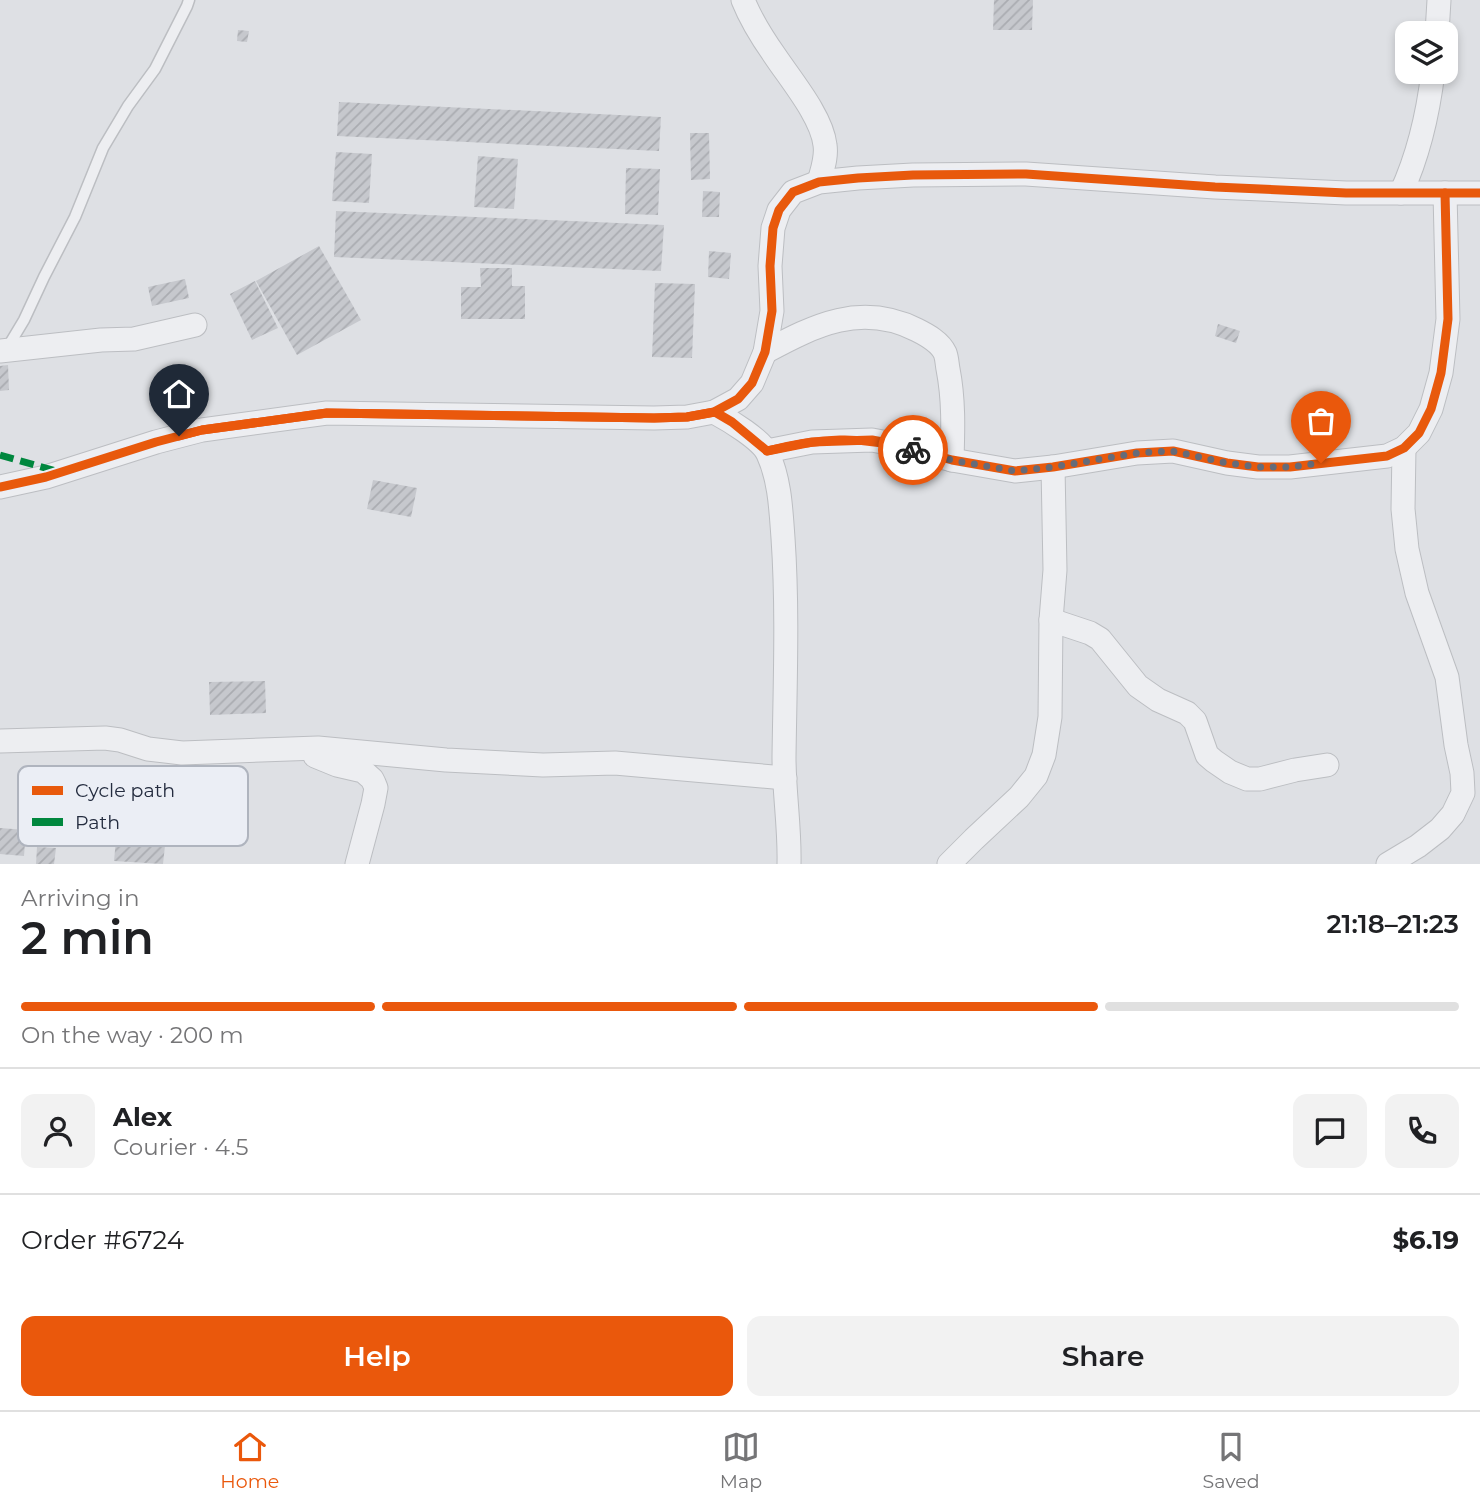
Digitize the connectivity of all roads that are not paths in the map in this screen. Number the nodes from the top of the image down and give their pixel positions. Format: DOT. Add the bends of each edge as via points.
graph roads {
  1 [pos="189,0"];
  2 [pos="743,0"];
  3 [pos="1439,0"];
  4 [pos="1438,21"];
  5 [pos="1432,84"];
  6 [pos="820,183"];
  7 [pos="1401,193"];
  8 [pos="1445,193"];
  9 [pos="1480,193"];
  10 [pos="195,325"];
  11 [pos="3,351"];
  12 [pos="765,352"];
  13 [pos="715,412"];
  14 [pos="1404,448"];
  15 [pos="767,451"];
  16 [pos="951,460"];
  17 [pos="1053,467"];
  18 [pos="0,487"];
  19 [pos="1051,620"];
  20 [pos="0,741"];
  21 [pos="297,748"];
  22 [pos="1327,765"];
  23 [pos="785,778"];
  24 [pos="357,864"];
  25 [pos="789,864"];
  26 [pos="949,864"];
  27 [pos="1388,864"];
  1 -- 11 [label="lane" via="155,69 103,148 75,217 24,320"];
  2 -- 6 [label="street" via="822,130 825,162"];
  3 -- 4 [label="street"];
  5 -- 7 [label="street" via="1414,165"];
  6 -- 7 [label="street" via="913,175 1026,174"];
  6 -- 12 [label="street" via="793,192 773,228 772,311"];
  7 -- 8 [label="street"];
  8 -- 9 [label="street"];
  8 -- 14 [label="street" via="1448,319 1441,373 1431,409 1419,433"];
  10 -- 11 [label="street" via="134,339"];
  12 -- 13 [label="street" via="751,383 738,398"];
  12 -- 16 [label="street" via="797,335 848,318 901,322 926,334 945,353 954,410"];
  13 -- 15 [label="street"];
  13 -- 18 [label="street" via="654,418 327,413 202,430"];
  14 -- 17 [label="street" via="1363,460 1290,467 1227,463 1172,451"];
  14 -- 27 [label="street" via="1407,549 1417,593 1447,677 1463,793 1440,830"];
  15 -- 16 [label="street" via="812,442 863,440"];
  15 -- 23 [label="street" via="775,475 785,566"];
  16 -- 17 [label="street" via="1015,471"];
  17 -- 19 [label="street"];
  19 -- 22 [label="street" via="1100,639 1138,686 1195,721 1207,755 1230,772 1260,779"];
  19 -- 26 [label="street" via="1050,717 1036,776"];
  20 -- 21 [label="street" via="105,738 182,753"];
  21 -- 23 [label="street" via="509,764 615,763"];
  21 -- 24 [label="street" via="363,771 374,783"];
  23 -- 25 [label="street"];
}
